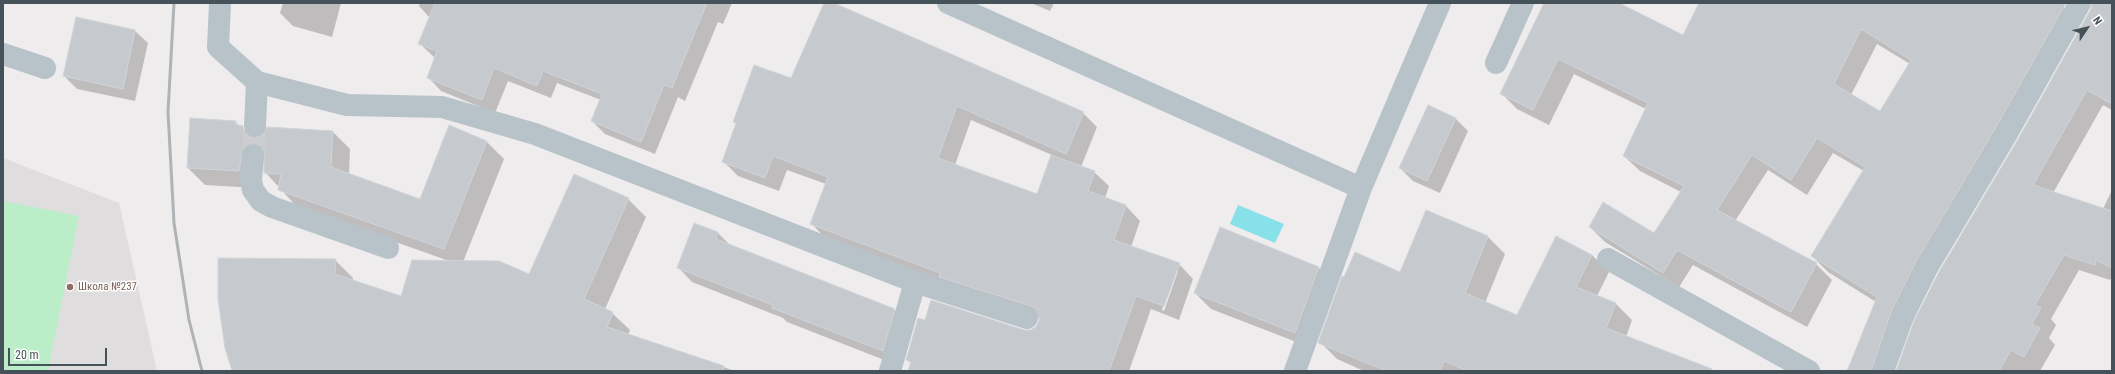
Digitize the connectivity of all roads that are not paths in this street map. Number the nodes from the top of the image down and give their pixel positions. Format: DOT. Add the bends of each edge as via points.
graph roads {
  1 [pos="220,3"];
  2 [pos="948,3"];
  3 [pos="1440,3"];
  4 [pos="1523,3"];
  5 [pos="2080,3"];
  6 [pos="3,54"];
  7 [pos="1496,63"];
  8 [pos="44,68"];
  9 [pos="257,82"];
  10 [pos="255,126"];
  11 [pos="253,155"];
  12 [pos="1361,188"];
  13 [pos="388,248"];
  14 [pos="1608,259"];
  15 [pos="915,282"];
  16 [pos="1027,318"];
  17 [pos="890,371"];
  18 [pos="1295,371"];
  19 [pos="1809,371"];
  20 [pos="1882,371"];
  1 -- 9 [label="lane" via="218,47"];
  2 -- 12 [label="lane"];
  3 -- 12 [label="lane"];
  4 -- 7 [label="lane"];
  5 -- 20 [label="lane" via="2006,136 1928,266 1902,316"];
  6 -- 8 [label="lane"];
  9 -- 10 [label="lane"];
  9 -- 15 [label="lane" via="347,105 442,107 535,134"];
  11 -- 13 [label="lane" via="251,180 253,190 261,201"];
  12 -- 18 [label="lane"];
  14 -- 19 [label="lane"];
  15 -- 16 [label="lane"];
  15 -- 17 [label="lane"];
}
